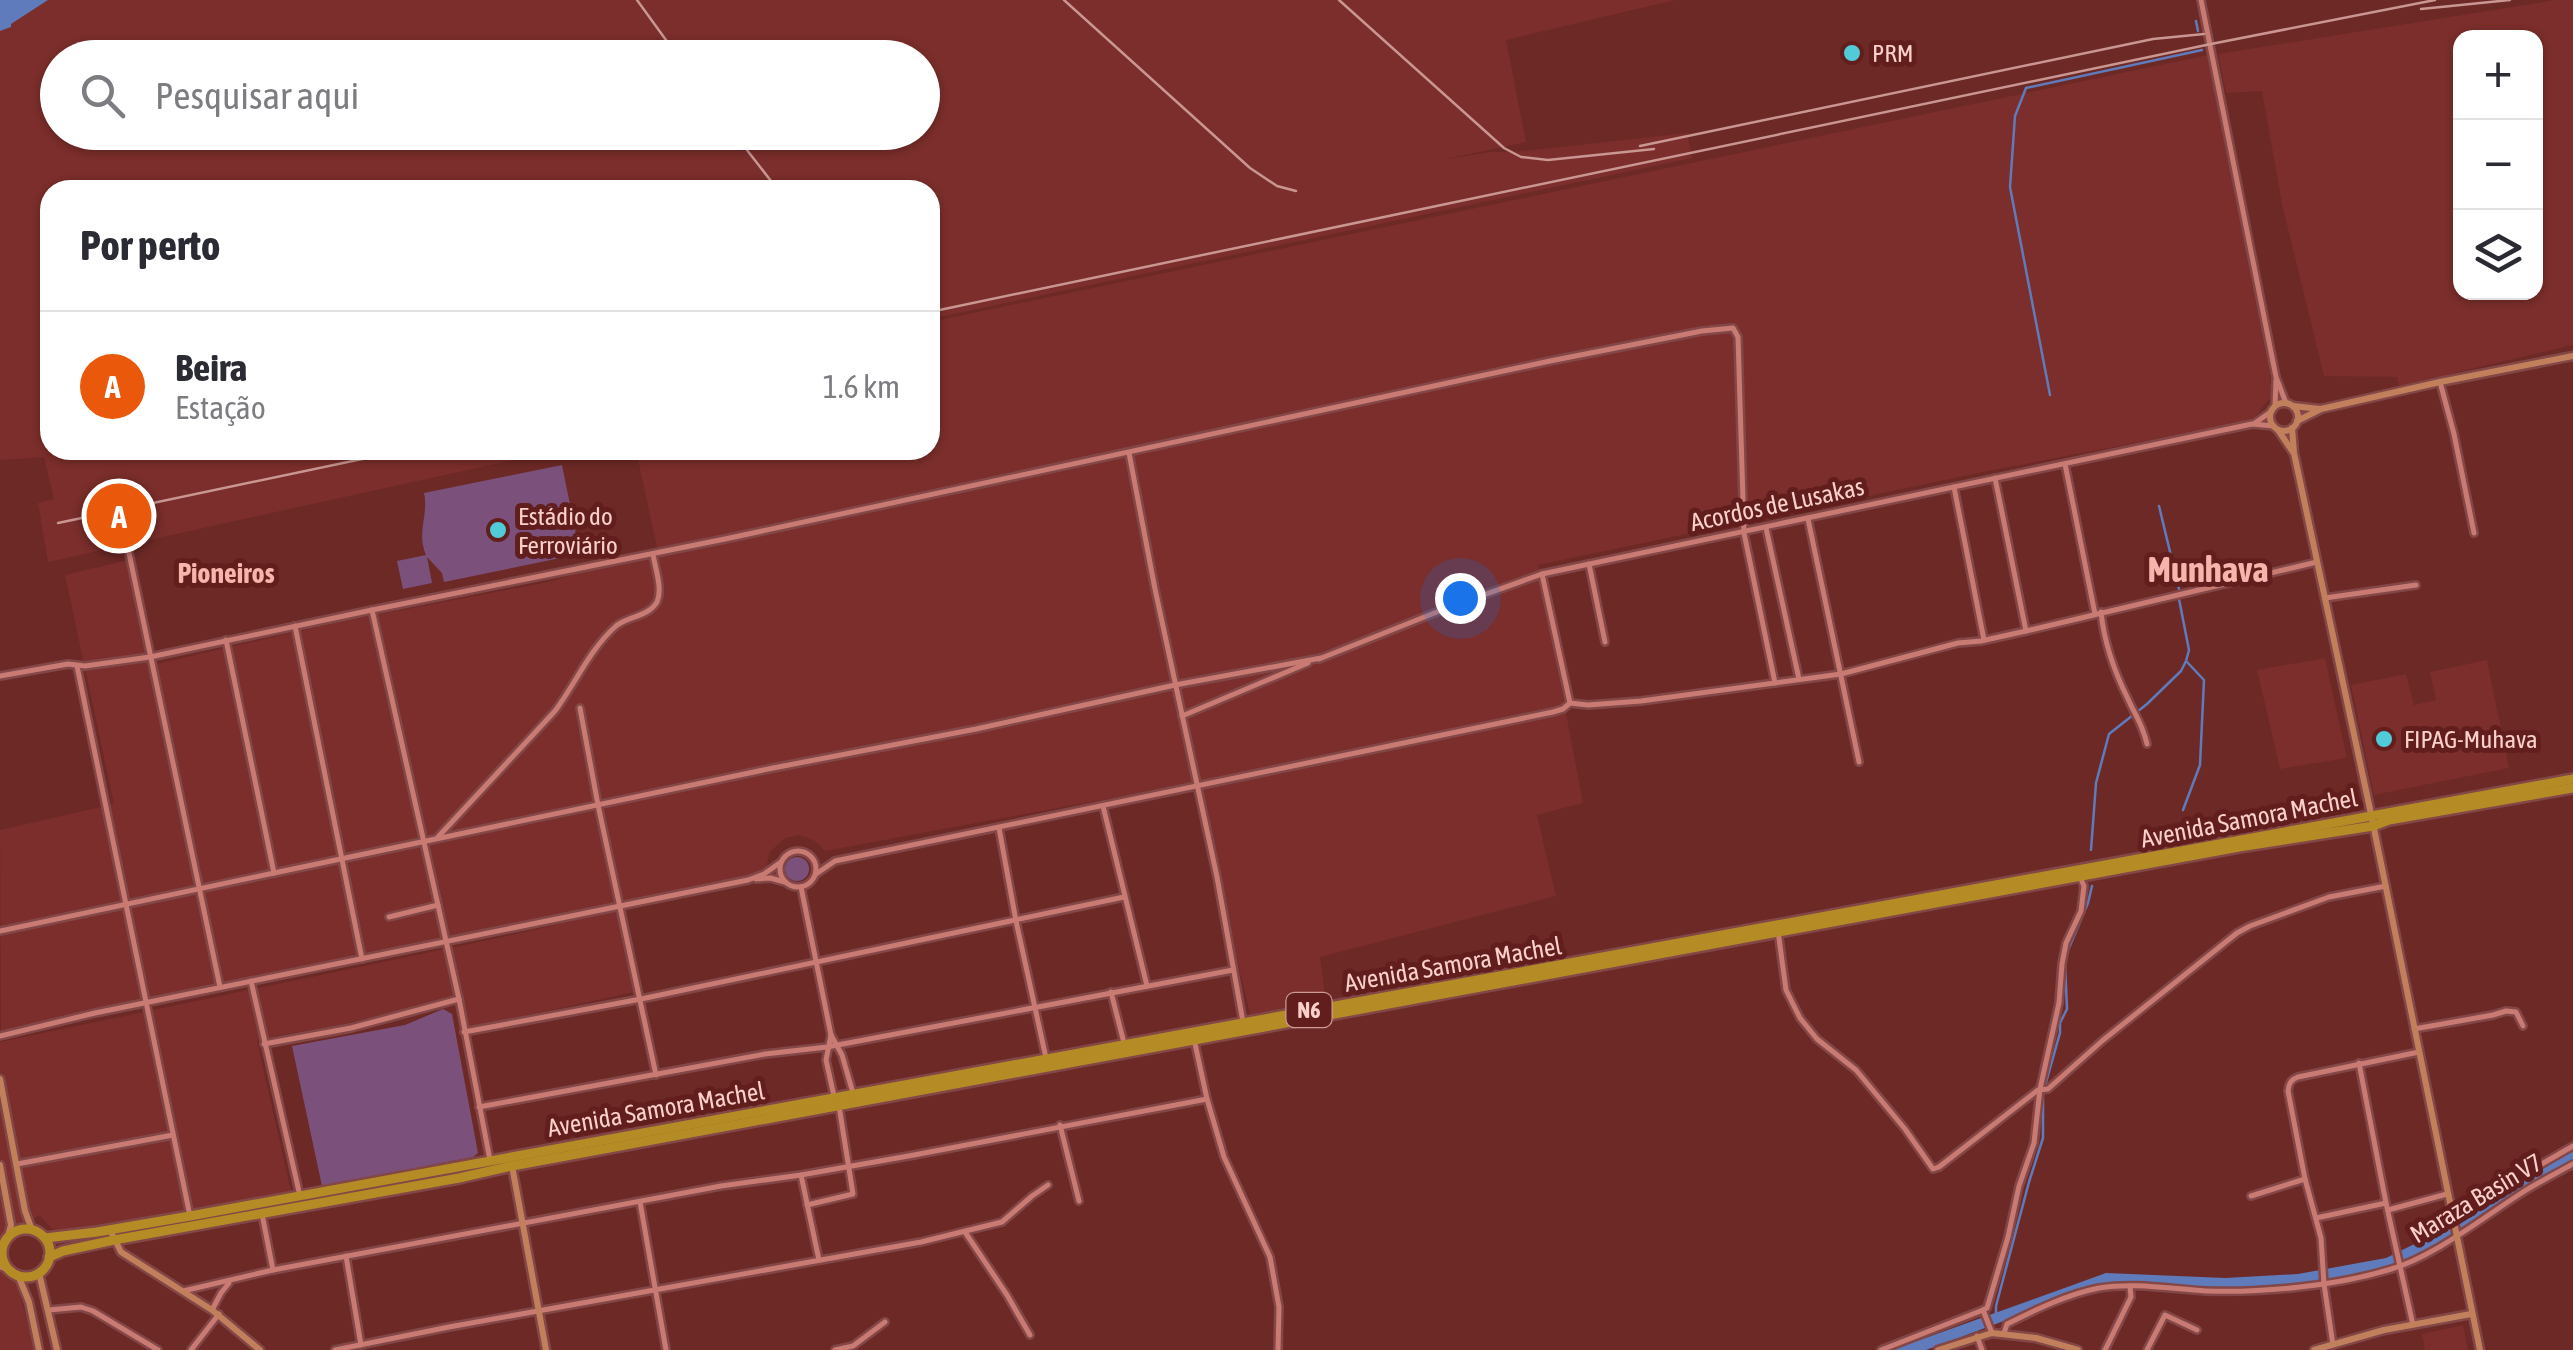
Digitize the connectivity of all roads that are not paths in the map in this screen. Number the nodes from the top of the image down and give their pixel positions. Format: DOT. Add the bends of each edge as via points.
graph roads {
  1 [pos="2201,0"];
  2 [pos="2573,356"];
  3 [pos="2276,378"];
  4 [pos="2440,382"];
  5 [pos="2289,404"];
  6 [pos="2274,408"];
  7 [pos="2321,409"];
  8 [pos="2252,424"];
  9 [pos="2295,425"];
  10 [pos="2276,428"];
  11 [pos="1129,453"];
  12 [pos="2294,453"];
  13 [pos="2065,464"];
  14 [pos="1995,478"];
  15 [pos="1954,488"];
  16 [pos="1808,519"];
  17 [pos="1766,528"];
  18 [pos="1744,533"];
  19 [pos="2474,534"];
  20 [pos="129,553"];
  21 [pos="653,553"];
  22 [pos="2317,562"];
  23 [pos="1589,564"];
  24 [pos="1542,574"];
  25 [pos="2416,585"];
  26 [pos="2325,598"];
  27 [pos="372,610"];
  28 [pos="2098,613"];
  29 [pos="295,626"];
  30 [pos="2026,632"];
  31 [pos="226,640"];
  32 [pos="1984,640"];
  33 [pos="1605,642"];
  34 [pos="150,657"];
  35 [pos="1321,658"];
  36 [pos="77,666"];
  37 [pos="1840,674"];
  38 [pos="0,676"];
  39 [pos="1798,679"];
  40 [pos="1775,683"];
  41 [pos="1175,685"];
  42 [pos="1570,703"];
  43 [pos="580,708"];
  44 [pos="1182,716"];
  45 [pos="2147,744"];
  46 [pos="1860,762"];
  47 [pos="2573,779"];
  48 [pos="1197,786"];
  49 [pos="2573,788"];
  50 [pos="598,805"];
  51 [pos="1103,806"];
  52 [pos="2372,820"];
  53 [pos="999,828"];
  54 [pos="436,839"];
  55 [pos="424,842"];
  56 [pos="812,856"];
  57 [pos="341,858"];
  58 [pos="835,861"];
  59 [pos="781,862"];
  60 [pos="274,873"];
  61 [pos="816,874"];
  62 [pos="2080,877"];
  63 [pos="748,880"];
  64 [pos="786,882"];
  65 [pos="2386,886"];
  66 [pos="800,887"];
  67 [pos="200,888"];
  68 [pos="1124,897"];
  69 [pos="125,904"];
  70 [pos="619,904"];
  71 [pos="438,905"];
  72 [pos="389,917"];
  73 [pos="1016,920"];
  74 [pos="1778,928"];
  75 [pos="0,931"];
  76 [pos="446,940"];
  77 [pos="362,959"];
  78 [pos="814,963"];
  79 [pos="1233,970"];
  80 [pos="251,981"];
  81 [pos="1147,986"];
  82 [pos="220,987"];
  83 [pos="1112,992"];
  84 [pos="459,999"];
  85 [pos="641,999"];
  86 [pos="146,1003"];
  87 [pos="1035,1007"];
  88 [pos="1243,1022"];
  89 [pos="2523,1026"];
  90 [pos="2414,1029"];
  91 [pos="464,1032"];
  92 [pos="2,1034"];
  93 [pos="830,1035"];
  94 [pos="1194,1036"];
  95 [pos="264,1044"];
  96 [pos="1124,1044"];
  97 [pos="838,1045"];
  98 [pos="827,1048"];
  99 [pos="2419,1052"];
  100 [pos="1046,1058"];
  101 [pos="2359,1063"];
  102 [pos="656,1074"];
  103 [pos="0,1080"];
  104 [pos="2043,1089"];
  105 [pos="853,1094"];
  106 [pos="1207,1099"];
  107 [pos="837,1101"];
  108 [pos="479,1107"];
  109 [pos="1060,1125"];
  110 [pos="173,1135"];
  111 [pos="12,1141"];
  112 [pos="0,1145"];
  113 [pos="2573,1146"];
  114 [pos="558,1153"];
  115 [pos="490,1160"];
  116 [pos="17,1164"];
  117 [pos="2573,1164"];
  118 [pos="848,1165"];
  119 [pos="457,1166"];
  120 [pos="512,1166"];
  121 [pos="0,1168"];
  122 [pos="801,1175"];
  123 [pos="459,1178"];
  124 [pos="2305,1179"];
  125 [pos="1048,1185"];
  126 [pos="2446,1194"];
  127 [pos="2251,1196"];
  128 [pos="308,1198"];
  129 [pos="1080,1201"];
  130 [pos="640,1202"];
  131 [pos="287,1204"];
  132 [pos="808,1205"];
  133 [pos="2387,1206"];
  134 [pos="262,1214"];
  135 [pos="224,1215"];
  136 [pos="190,1216"];
  137 [pos="2316,1218"];
  138 [pos="2452,1218"];
  139 [pos="524,1224"];
  140 [pos="163,1226"];
  141 [pos="32,1230"];
  142 [pos="964,1232"];
  143 [pos="112,1235"];
  144 [pos="2456,1237"];
  145 [pos="44,1238"];
  146 [pos="4,1243"];
  147 [pos="346,1256"];
  148 [pos="50,1257"];
  149 [pos="819,1261"];
  150 [pos="0,1266"];
  151 [pos="2400,1266"];
  152 [pos="273,1270"];
  153 [pos="14,1273"];
  154 [pos="39,1273"];
  155 [pos="232,1280"];
  156 [pos="2324,1284"];
  157 [pos="205,1286"];
  158 [pos="2130,1286"];
  159 [pos="183,1292"];
  160 [pos="654,1292"];
  161 [pos="217,1301"];
  162 [pos="50,1310"];
  163 [pos="1983,1310"];
  164 [pos="540,1311"];
  165 [pos="215,1312"];
  166 [pos="2471,1314"];
  167 [pos="885,1322"];
  168 [pos="2413,1325"];
  169 [pos="2197,1330"];
  170 [pos="54,1332"];
  171 [pos="1992,1333"];
  172 [pos="2004,1333"];
  173 [pos="36,1335"];
  174 [pos="1030,1335"];
  175 [pos="1976,1336"];
  176 [pos="378,1342"];
  177 [pos="361,1345"];
  178 [pos="2333,1345"];
  179 [pos="57,1347"];
  180 [pos="39,1349"];
  181 [pos="1943,1349"];
  182 [pos="158,1350"];
  183 [pos="191,1350"];
  184 [pos="260,1350"];
  185 [pos="335,1350"];
  186 [pos="381,1350"];
  187 [pos="546,1350"];
  188 [pos="666,1350"];
  189 [pos="835,1350"];
  190 [pos="1278,1350"];
  191 [pos="1881,1350"];
  192 [pos="1982,1350"];
  193 [pos="2078,1350"];
  194 [pos="2105,1350"];
  195 [pos="2147,1350"];
  196 [pos="2314,1350"];
  197 [pos="2480,1350"];
  1 -- 3 [label="street"];
  2 -- 4 [label="street"];
  3 -- 5 [label="street"];
  3 -- 6 [label="street"];
  4 -- 7 [label="street"];
  4 -- 19 [label="street"];
  5 -- 6 [label="street"];
  5 -- 7 [label="street"];
  5 -- 9 [label="street" via="2298,413"];
  6 -- 8 [label="street"];
  6 -- 10 [label="street" via="2270,419"];
  7 -- 9 [label="street"];
  8 -- 10 [label="street"];
  8 -- 13 [label="street, Acordos de Lusakas"];
  9 -- 10 [label="street"];
  9 -- 12 [label="street"];
  10 -- 12 [label="street"];
  11 -- 18 [label="street" via="1733,328"];
  11 -- 21 [label="street"];
  11 -- 41 [label="street"];
  12 -- 22 [label="street"];
  13 -- 14 [label="street, Acordos de Lusakas"];
  13 -- 28 [label="street"];
  14 -- 15 [label="street, Acordos de Lusakas"];
  14 -- 30 [label="street"];
  15 -- 16 [label="street, Acordos de Lusakas"];
  15 -- 32 [label="street"];
  16 -- 17 [label="street, Acordos de Lusakas"];
  16 -- 37 [label="street"];
  17 -- 18 [label="street, Acordos de Lusakas"];
  17 -- 39 [label="street"];
  18 -- 23 [label="street, Acordos de Lusakas"];
  18 -- 40 [label="street"];
  20 -- 34 [label="street"];
  21 -- 27 [label="street"];
  21 -- 54 [label="street" via="655,606 618,624 554,711"];
  22 -- 26 [label="street"];
  22 -- 28 [label="street"];
  23 -- 24 [label="street, Acordos de Lusakas"];
  23 -- 33 [label="street"];
  24 -- 35 [label="street, Acordos de Lusakas"];
  24 -- 42 [label="street"];
  25 -- 26 [label="street"];
  26 -- 52 [label="street"];
  27 -- 29 [label="street"];
  27 -- 55 [label="street"];
  28 -- 30 [label="street"];
  28 -- 45 [label="street"];
  29 -- 31 [label="street"];
  29 -- 57 [label="street"];
  30 -- 32 [label="street"];
  31 -- 34 [label="street"];
  31 -- 60 [label="street"];
  32 -- 37 [label="street"];
  34 -- 36 [label="street"];
  34 -- 67 [label="street"];
  35 -- 41 [label="street"];
  35 -- 44 [label="street"];
  36 -- 38 [label="street"];
  36 -- 69 [label="street"];
  37 -- 39 [label="street"];
  37 -- 46 [label="street"];
  39 -- 40 [label="street"];
  40 -- 42 [label="street"];
  41 -- 44 [label="street"];
  41 -- 50 [label="street"];
  42 -- 48 [label="street" via="1553,712"];
  43 -- 50 [label="street"];
  44 -- 48 [label="street"];
  47 -- 52 [label="highway, Avenida Samora Machel / N6"];
  48 -- 51 [label="street"];
  48 -- 79 [label="street"];
  49 -- 52 [label="highway, Avenida Samora Machel / N6"];
  50 -- 54 [label="street"];
  50 -- 70 [label="street"];
  51 -- 53 [label="street"];
  51 -- 68 [label="street"];
  52 -- 62 [label="highway, Avenida Samora Machel / N6"];
  52 -- 65 [label="street"];
  52 -- 74 [label="highway, Avenida Samora Machel / N6"];
  53 -- 58 [label="street"];
  53 -- 73 [label="street"];
  54 -- 55 [label="street"];
  55 -- 57 [label="street"];
  55 -- 71 [label="street"];
  56 -- 58 [label="street"];
  56 -- 59 [label="street" via="793,851"];
  56 -- 61 [label="street"];
  57 -- 60 [label="street"];
  57 -- 77 [label="street"];
  58 -- 61 [label="street"];
  59 -- 63 [label="street"];
  59 -- 64 [label="street"];
  60 -- 67 [label="street"];
  61 -- 66 [label="street"];
  62 -- 74 [label="highway, Avenida Samora Machel / N6"];
  62 -- 104 [label="street" via="2081,911 2066,943"];
  63 -- 64 [label="street"];
  63 -- 70 [label="street"];
  64 -- 66 [label="street"];
  65 -- 90 [label="street"];
  65 -- 104 [label="street" via="2330,897 2238,933"];
  66 -- 78 [label="street"];
  67 -- 69 [label="street"];
  67 -- 82 [label="street"];
  68 -- 73 [label="street"];
  68 -- 81 [label="street"];
  69 -- 75 [label="street"];
  69 -- 86 [label="street"];
  70 -- 76 [label="street"];
  70 -- 85 [label="street"];
  71 -- 72 [label="street"];
  71 -- 76 [label="street"];
  73 -- 78 [label="street"];
  73 -- 87 [label="street"];
  74 -- 88 [label="highway, Avenida Samora Machel / N6"];
  74 -- 94 [label="highway, Avenida Samora Machel / N6"];
  74 -- 104 [label="street" via="1786,990 1800,1018 1856,1070 1933,1169"];
  76 -- 77 [label="street"];
  76 -- 84 [label="street"];
  77 -- 80 [label="street"];
  78 -- 85 [label="street"];
  78 -- 93 [label="street"];
  79 -- 81 [label="street"];
  79 -- 88 [label="street"];
  80 -- 82 [label="street"];
  80 -- 95 [label="street"];
  81 -- 83 [label="street"];
  82 -- 86 [label="street"];
  83 -- 87 [label="street"];
  83 -- 96 [label="street"];
  84 -- 91 [label="street"];
  84 -- 95 [label="street"];
  85 -- 91 [label="street"];
  85 -- 102 [label="street"];
  86 -- 92 [label="street"];
  86 -- 110 [label="street"];
  87 -- 97 [label="street"];
  87 -- 100 [label="street"];
  88 -- 94 [label="highway, Avenida Samora Machel / N6"];
  89 -- 90 [label="street" via="2516,1012 2506,1010"];
  90 -- 99 [label="street"];
  91 -- 108 [label="street"];
  93 -- 97 [label="street"];
  93 -- 98 [label="street"];
  94 -- 96 [label="highway, Avenida Samora Machel / N6"];
  94 -- 106 [label="street"];
  94 -- 107 [label="highway, Avenida Samora Machel / N6"];
  95 -- 128 [label="street"];
  96 -- 100 [label="highway, Avenida Samora Machel / N6"];
  97 -- 98 [label="street"];
  97 -- 105 [label="street"];
  98 -- 102 [label="street"];
  98 -- 107 [label="street"];
  99 -- 101 [label="street"];
  99 -- 126 [label="street"];
  100 -- 105 [label="highway, Avenida Samora Machel / N6"];
  101 -- 124 [label="street" via="2289,1085"];
  101 -- 133 [label="street"];
  102 -- 108 [label="street"];
  103 -- 111 [label="street"];
  104 -- 163 [label="street" via="2034,1143"];
  105 -- 107 [label="highway, Avenida Samora Machel / N6"];
  106 -- 109 [label="street"];
  106 -- 190 [label="street" via="1231,1175 1270,1256"];
  107 -- 114 [label="highway, Avenida Samora Machel / N6"];
  107 -- 118 [label="street"];
  108 -- 115 [label="street"];
  109 -- 118 [label="street"];
  109 -- 129 [label="street"];
  110 -- 116 [label="street"];
  110 -- 136 [label="street"];
  111 -- 112 [label="street"];
  111 -- 116 [label="street"];
  113 -- 138 [label="street"];
  114 -- 115 [label="highway, Avenida Samora Machel / N6"];
  114 -- 120 [label="highway, Avenida Samora Machel / N6"];
  115 -- 119 [label="highway, Avenida Samora Machel / N6"];
  116 -- 141 [label="street"];
  117 -- 144 [label="street, Maraza Basin V7"];
  118 -- 122 [label="street"];
  118 -- 132 [label="street" via="853,1194"];
  119 -- 123 [label="highway"];
  119 -- 128 [label="highway, Avenida Samora Machel / N6"];
  120 -- 123 [label="highway, Avenida Samora Machel / N6"];
  120 -- 139 [label="street"];
  121 -- 146 [label="street" via="11,1225"];
  122 -- 130 [label="street"];
  122 -- 132 [label="street"];
  123 -- 128 [label="highway, Avenida Samora Machel / N6"];
  124 -- 127 [label="street"];
  124 -- 137 [label="street"];
  125 -- 142 [label="street" via="1002,1222"];
  126 -- 133 [label="street"];
  126 -- 138 [label="street"];
  128 -- 131 [label="highway, Avenida Samora Machel / N6"];
  128 -- 131 [label="highway, Avenida Samora Machel / N6"];
  130 -- 139 [label="street"];
  130 -- 160 [label="street"];
  131 -- 134 [label="highway, Avenida Samora Machel / N6"];
  131 -- 135 [label="highway, Avenida Samora Machel / N6"];
  132 -- 149 [label="street"];
  133 -- 137 [label="street"];
  133 -- 151 [label="street"];
  134 -- 135 [label="highway, Avenida Samora Machel / N6"];
  134 -- 152 [label="street"];
  135 -- 136 [label="highway, Avenida Samora Machel / N6"];
  135 -- 140 [label="highway, Avenida Samora Machel / N6"];
  136 -- 140 [label="highway, Avenida Samora Machel / N6"];
  137 -- 156 [label="street"];
  138 -- 144 [label="street"];
  139 -- 147 [label="street"];
  139 -- 164 [label="street"];
  140 -- 143 [label="highway, Avenida Samora Machel / N6"];
  141 -- 145 [label="highway"];
  141 -- 146 [label="highway" via="17,1230"];
  142 -- 149 [label="street"];
  142 -- 174 [label="street"];
  143 -- 145 [label="highway, Avenida Samora Machel / N6"];
  143 -- 148 [label="highway, Avenida Samora Machel / N6"];
  143 -- 159 [label="street" via="121,1252"];
  144 -- 151 [label="street, Maraza Basin V7"];
  144 -- 166 [label="street"];
  145 -- 148 [label="highway"];
  146 -- 153 [label="highway" via="2,1256"];
  147 -- 152 [label="street"];
  147 -- 177 [label="street"];
  148 -- 154 [label="highway"];
  149 -- 160 [label="street"];
  150 -- 153 [label="street"];
  151 -- 156 [label="street, Maraza Basin V7"];
  151 -- 168 [label="street"];
  152 -- 155 [label="street"];
  153 -- 154 [label="highway"];
  153 -- 173 [label="street"];
  154 -- 162 [label="street"];
  155 -- 157 [label="street"];
  155 -- 161 [label="street"];
  156 -- 158 [label="street, Maraza Basin V7" via="2212,1291"];
  156 -- 178 [label="street"];
  157 -- 159 [label="street"];
  157 -- 161 [label="street"];
  158 -- 172 [label="street, Maraza Basin V7" via="2066,1298 2007,1324"];
  158 -- 194 [label="street"];
  159 -- 165 [label="street"];
  160 -- 164 [label="street"];
  160 -- 188 [label="street"];
  161 -- 165 [label="street"];
  162 -- 170 [label="street"];
  162 -- 182 [label="street" via="93,1311"];
  163 -- 171 [label="street"];
  163 -- 191 [label="street"];
  164 -- 176 [label="street"];
  164 -- 187 [label="street"];
  165 -- 183 [label="street"];
  165 -- 184 [label="street"];
  166 -- 168 [label="street"];
  166 -- 197 [label="street"];
  167 -- 189 [label="street" via="853,1346"];
  168 -- 178 [label="street"];
  169 -- 195 [label="street" via="2165,1316"];
  170 -- 173 [label="street"];
  170 -- 179 [label="street"];
  171 -- 172 [label="street"];
  171 -- 175 [label="street"];
  172 -- 193 [label="street"];
  173 -- 180 [label="street"];
  175 -- 181 [label="street"];
  175 -- 192 [label="street"];
  176 -- 177 [label="street"];
  176 -- 186 [label="street"];
  177 -- 185 [label="street"];
  178 -- 196 [label="street"];
  179 -- 180 [label="street"];
}
